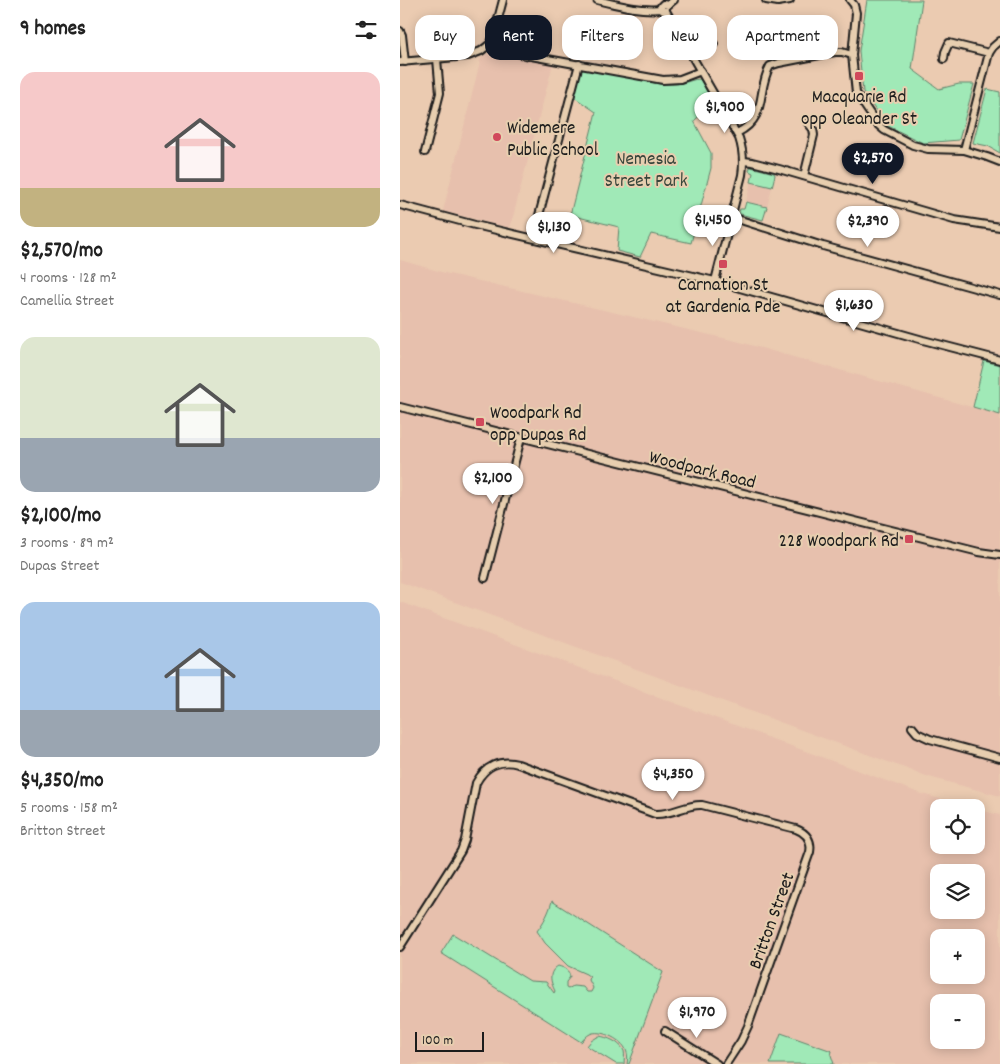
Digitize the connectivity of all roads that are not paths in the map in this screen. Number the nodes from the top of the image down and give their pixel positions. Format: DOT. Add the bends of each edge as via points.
graph roads {
  1 [pos="503,0"];
  2 [pos="597,0"];
  3 [pos="674,0"];
  4 [pos="766,0"];
  5 [pos="790,0"];
  6 [pos="850,0"];
  7 [pos="665,8"];
  8 [pos="499,15"];
  9 [pos="669,15"];
  10 [pos="400,31"];
  11 [pos="1000,41"];
  12 [pos="989,53"];
  13 [pos="852,55"];
  14 [pos="552,59"];
  15 [pos="944,59"];
  16 [pos="426,60"];
  17 [pos="438,60"];
  18 [pos="695,60"];
  19 [pos="403,62"];
  20 [pos="579,64"];
  21 [pos="701,71"];
  22 [pos="808,123"];
  23 [pos="737,133"];
  24 [pos="964,150"];
  25 [pos="425,152"];
  26 [pos="744,161"];
  27 [pos="1000,162"];
  28 [pos="804,176"];
  29 [pos="400,205"];
  30 [pos="731,217"];
  31 [pos="1000,227"];
  32 [pos="533,238"];
  33 [pos="715,281"];
  34 [pos="1000,295"];
  35 [pos="1000,360"];
  36 [pos="400,407"];
  37 [pos="521,438"];
  38 [pos="1000,554"];
  39 [pos="485,578"];
  40 [pos="912,727"];
  41 [pos="1000,758"];
  42 [pos="400,947"];
  43 [pos="665,1031"];
  44 [pos="718,1064"];
  45 [pos="726,1064"];
  1 -- 8 [label="street"];
  2 -- 7 [label="street" via="646,10"];
  3 -- 7 [label="street"];
  4 -- 5 [label="street"];
  6 -- 13 [label="street" via="856,13"];
  7 -- 9 [label="street"];
  10 -- 19 [label="street"];
  11 -- 12 [label="street"];
  12 -- 15 [label="street" via="949,43"];
  12 -- 24 [label="street"];
  13 -- 23 [label="street" via="835,52 770,66 756,116 752,123"];
  13 -- 24 [label="street" via="856,93 884,130 928,149"];
  14 -- 20 [label="street"];
  16 -- 19 [label="street"];
  17 -- 25 [label="street" via="440,93"];
  18 -- 21 [label="street"];
  20 -- 21 [label="street" via="667,80"];
  20 -- 32 [label="street"];
  21 -- 23 [label="street"];
  22 -- 28 [label="street" via="814,135"];
  23 -- 26 [label="street"];
  24 -- 27 [label="street"];
  26 -- 28 [label="street"];
  26 -- 30 [label="street"];
  28 -- 31 [label="street" via="954,220"];
  29 -- 32 [label="street"];
  30 -- 33 [label="street"];
  30 -- 34 [label="street"];
  32 -- 33 [label="street"];
  33 -- 35 [label="street"];
  36 -- 37 [label="street, Woodpark Road"];
  37 -- 38 [label="street, Woodpark Road" via="979,552"];
  37 -- 39 [label="street"];
  40 -- 41 [label="street" via="930,739"];
  42 -- 45 [label="street, Britton Street" via="462,851 479,779 486,769 500,763 518,764 655,814 706,805 796,829 809,838 810,852 751,1018"];
  43 -- 44 [label="street"];
}
